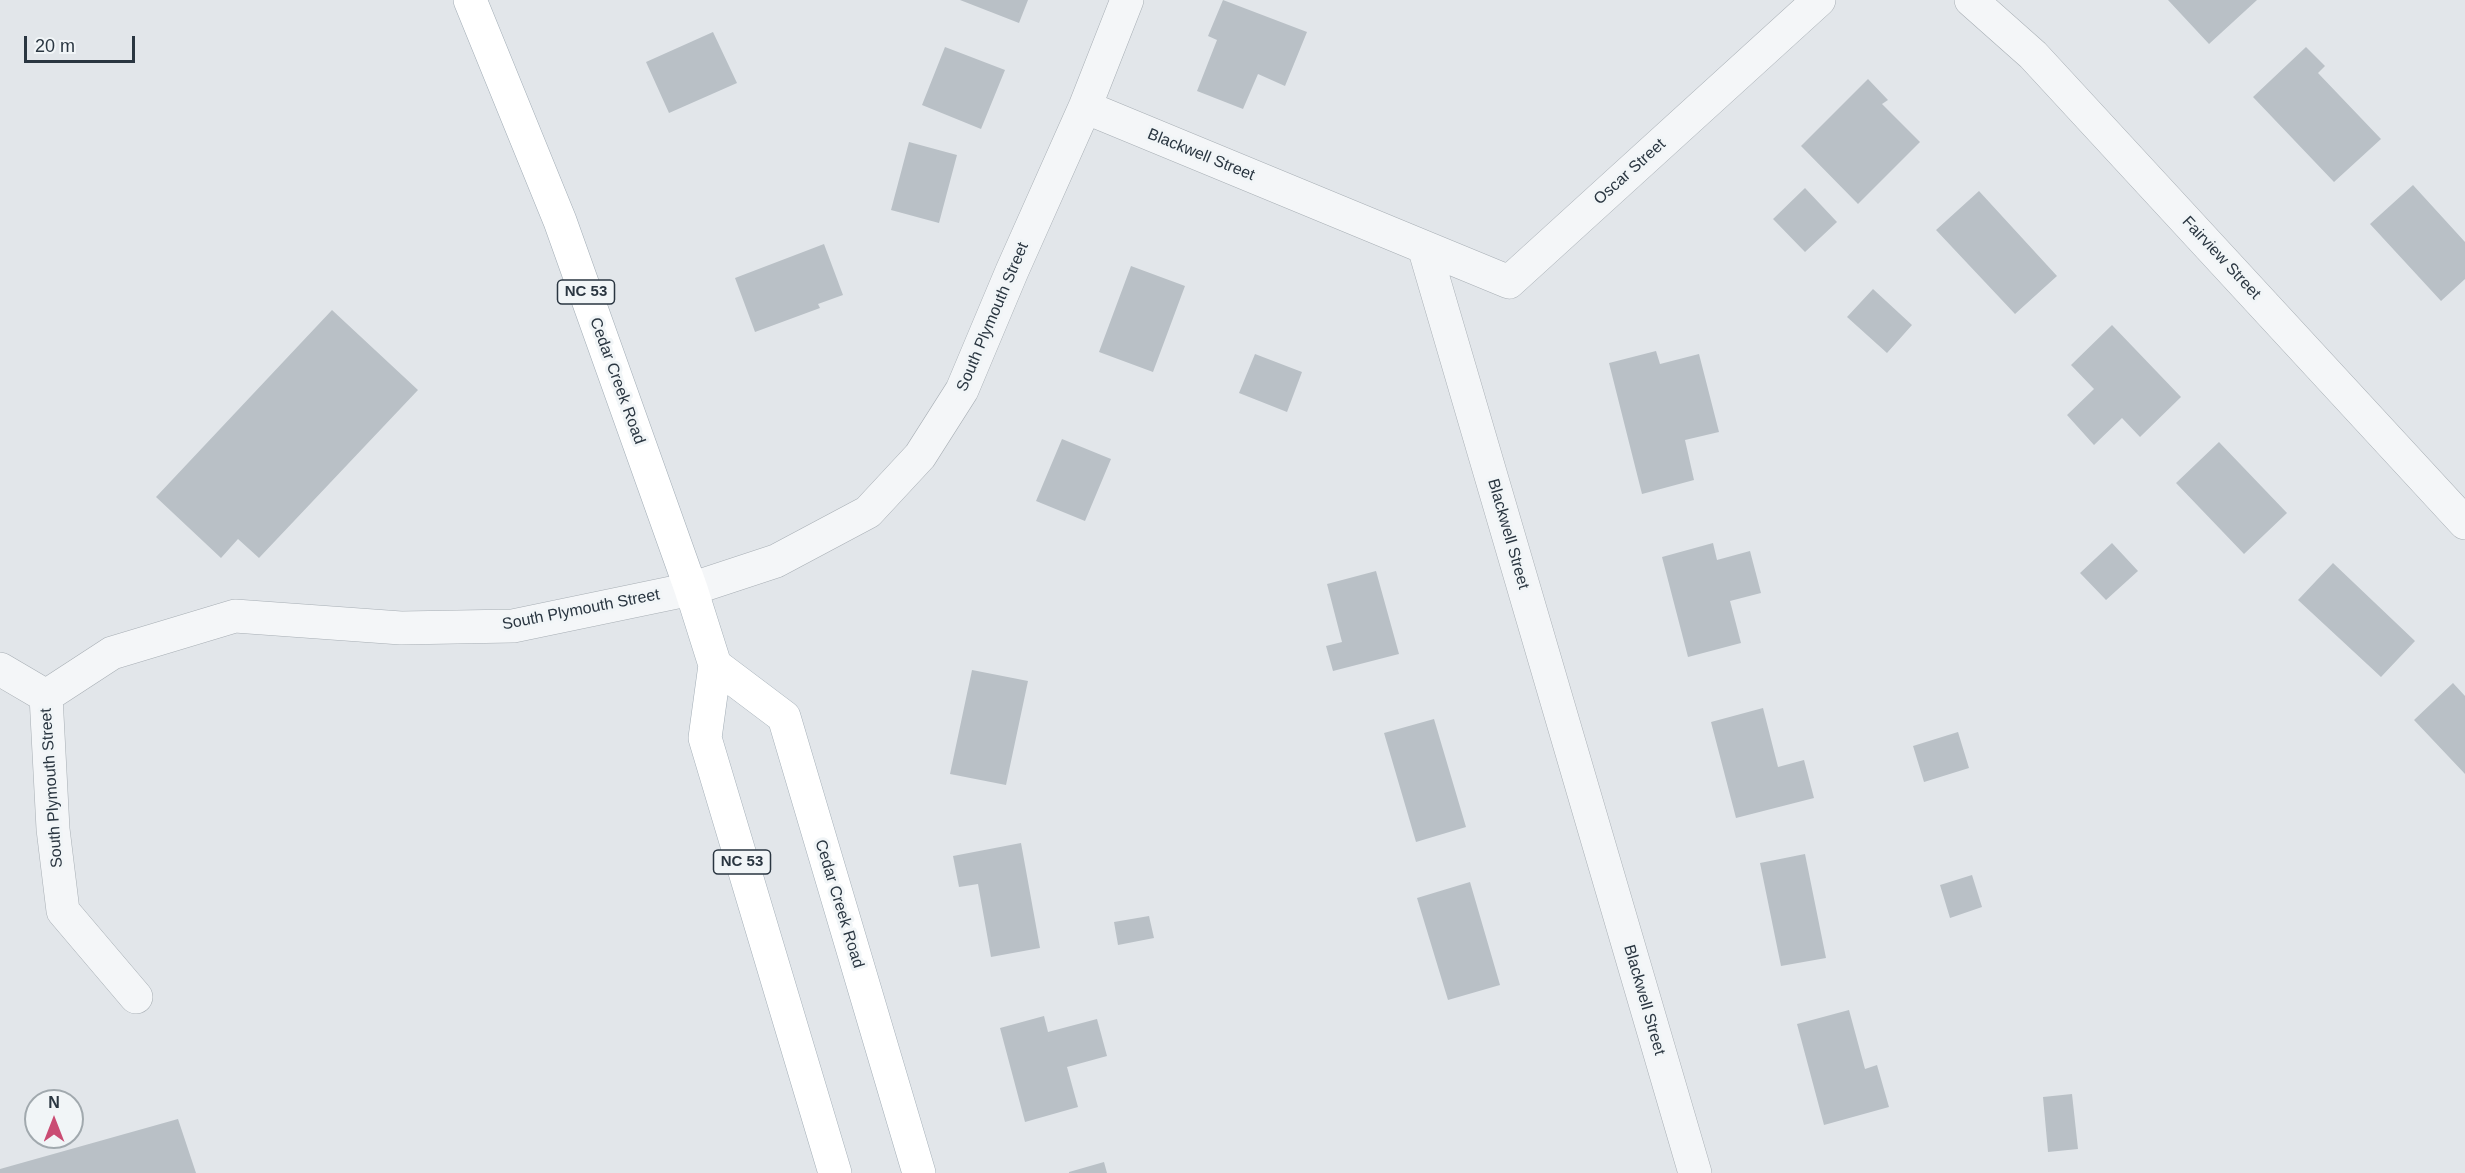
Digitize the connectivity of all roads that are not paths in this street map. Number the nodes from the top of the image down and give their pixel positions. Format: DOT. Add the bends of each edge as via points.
graph roads {
  1 [pos="470,0"];
  2 [pos="1127,0"];
  3 [pos="1819,0"];
  4 [pos="1971,0"];
  5 [pos="1085,107"];
  6 [pos="1424,247"];
  7 [pos="2465,523"];
  8 [pos="691,589"];
  9 [pos="715,665"];
  10 [pos="0,669"];
  11 [pos="46,696"];
  12 [pos="136,997"];
  13 [pos="834,1173"];
  14 [pos="919,1173"];
  15 [pos="1695,1173"];
  1 -- 8 [label="main road, Cedar Creek Road / NC 53" via="560,221"];
  2 -- 5 [label="street, South Plymouth Street"];
  3 -- 6 [label="street, Oscar Street" via="1509,282"];
  4 -- 7 [label="street, Fairview Street" via="2033,55"];
  5 -- 6 [label="street, Blackwell Street"];
  5 -- 8 [label="street, South Plymouth Street" via="962,390 920,456 868,512 776,561"];
  6 -- 15 [label="street, Blackwell Street"];
  8 -- 9 [label="main road, Cedar Creek Road / NC 53"];
  8 -- 11 [label="street, South Plymouth Street" via="513,626 401,628 235,616 112,653"];
  9 -- 13 [label="main road, Cedar Creek Road / NC 53" via="705,738"];
  9 -- 14 [label="main road, Cedar Creek Road" via="784,717"];
  10 -- 11 [label="street"];
  11 -- 12 [label="street, South Plymouth Street" via="53,829 63,911"];
}
